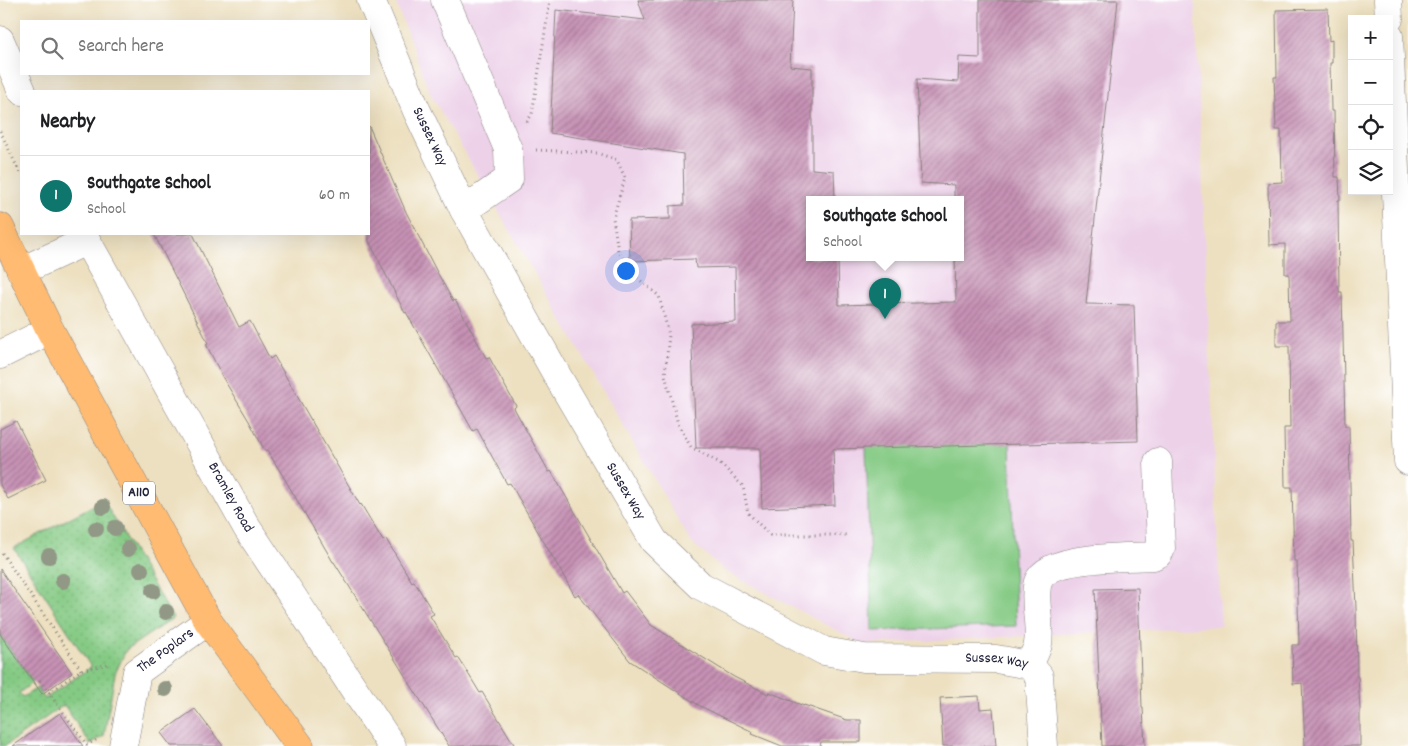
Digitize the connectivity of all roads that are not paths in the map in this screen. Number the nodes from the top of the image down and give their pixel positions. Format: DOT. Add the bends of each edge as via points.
graph roads {
  1 [pos="371,0"];
  2 [pos="445,0"];
  3 [pos="1388,0"];
  4 [pos="1389,15"];
  5 [pos="0,40"];
  6 [pos="1390,60"];
  7 [pos="22,90"];
  8 [pos="464,210"];
  9 [pos="0,227"];
  10 [pos="85,237"];
  11 [pos="21,271"];
  12 [pos="50,330"];
  13 [pos="0,355"];
  14 [pos="1408,461"];
  15 [pos="1158,462"];
  16 [pos="208,621"];
  17 [pos="1029,665"];
  18 [pos="123,746"];
  19 [pos="300,746"];
  20 [pos="392,746"];
  21 [pos="1044,746"];
  1 -- 8 [label="street, Sussex Way" via="416,109"];
  2 -- 8 [label="street" via="508,149 509,179"];
  3 -- 4 [label="street"];
  5 -- 7 [label="street"];
  6 -- 14 [label="street"];
  8 -- 17 [label="street, Sussex Way" via="654,541 700,586 824,651 864,658 996,660"];
  9 -- 11 [label="main road, A110"];
  10 -- 11 [label="street, Bramley Road"];
  10 -- 20 [label="street, Bramley Road" via="247,528"];
  11 -- 12 [label="main road, A110"];
  12 -- 13 [label="street"];
  12 -- 16 [label="main road, A110"];
  15 -- 17 [label="street" via="1161,549 1158,554 1061,564 1044,572 1037,584 1038,644"];
  16 -- 18 [label="street, The Poplars" via="137,672"];
  16 -- 19 [label="main road, A110"];
  17 -- 21 [label="street, Sussex Way" via="1039,676"];
}
